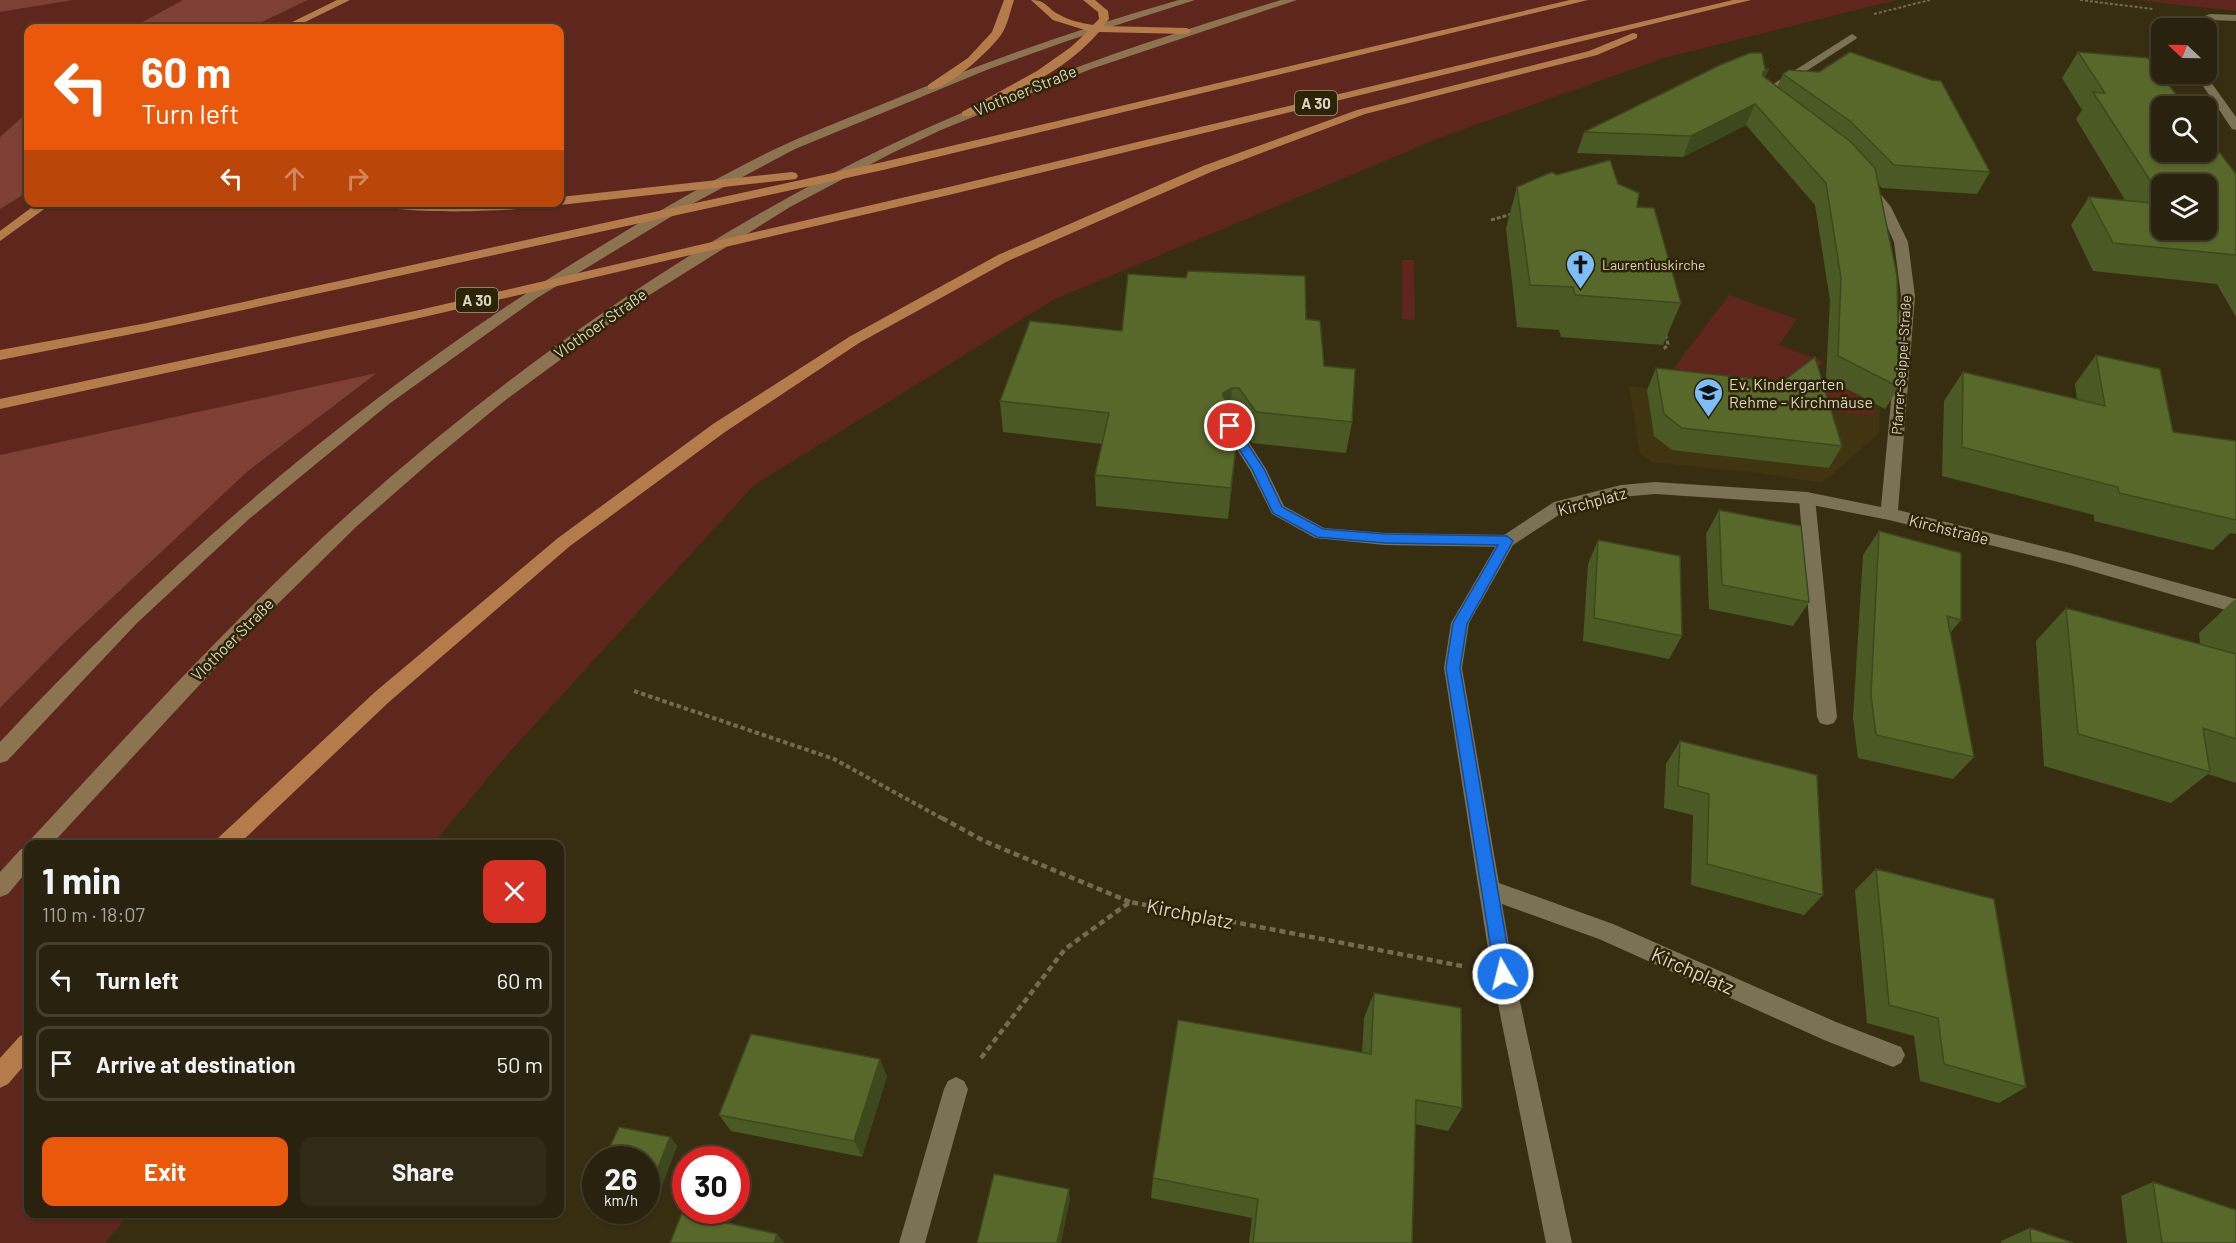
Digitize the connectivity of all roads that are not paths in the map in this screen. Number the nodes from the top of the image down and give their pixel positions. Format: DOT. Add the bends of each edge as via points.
graph roads {
  1 [pos="345,0"];
  2 [pos="1009,0"];
  3 [pos="1036,0"];
  4 [pos="1088,0"];
  5 [pos="1190,0"];
  6 [pos="1292,0"];
  7 [pos="1583,0"];
  8 [pos="1746,0"];
  9 [pos="1679,16"];
  10 [pos="2207,18"];
  11 [pos="2236,18"];
  12 [pos="294,24"];
  13 [pos="1097,28"];
  14 [pos="1186,31"];
  15 [pos="1852,37"];
  16 [pos="2207,84"];
  17 [pos="932,87"];
  18 [pos="1781,108"];
  19 [pos="966,114"];
  20 [pos="2236,126"];
  21 [pos="883,166"];
  22 [pos="1857,171"];
  23 [pos="564,201"];
  24 [pos="41,207"];
  25 [pos="404,207"];
  26 [pos="464,207"];
  27 [pos="0,237"];
  28 [pos="0,355"];
  29 [pos="0,404"];
  30 [pos="1230,426"];
  31 [pos="1655,488"];
  32 [pos="1807,498"];
  33 [pos="1889,514"];
  34 [pos="1507,541"];
  35 [pos="2236,606"];
  36 [pos="1827,717"];
  37 [pos="0,755"];
  38 [pos="43,840"];
  39 [pos="229,840"];
  40 [pos="24,860"];
  41 [pos="0,887"];
  42 [pos="1491,890"];
  43 [pos="24,1049"];
  44 [pos="1893,1055"];
  45 [pos="0,1076"];
  46 [pos="957,1089"];
  47 [pos="912,1243"];
  48 [pos="1559,1243"];
  1 -- 12 [label="highway"];
  2 -- 17 [label="highway" via="997,33 972,60"];
  3 -- 13 [label="highway" via="1056,17"];
  4 -- 13 [label="highway" via="1102,11 1104,19"];
  5 -- 13 [label="main road, Vlothoer Straße"];
  6 -- 14 [label="main road, Vlothoer Straße"];
  7 -- 21 [label="highway, A 30"];
  8 -- 9 [label="highway, A 30"];
  9 -- 29 [label="highway, A 30" via="770,233 415,315"];
  9 -- 39 [label="highway" via="1593,53 1361,112 1207,169 1003,258 854,340 719,428 564,542 382,697"];
  10 -- 11 [label="street"];
  13 -- 14 [label="highway"];
  13 -- 17 [label="main road, Vlothoer Straße"];
  13 -- 19 [label="highway" via="1068,57"];
  14 -- 19 [label="main road, Vlothoer Straße" via="1086,65"];
  15 -- 18 [label="street" via="1762,95"];
  16 -- 20 [label="street"];
  17 -- 37 [label="main road, Vlothoer Straße" via="771,156 684,202 508,312 400,388 278,485 174,577"];
  19 -- 38 [label="main road, Vlothoer Straße" via="885,152 719,244 560,351 452,435 305,564 173,698"];
  21 -- 23 [label="highway"];
  21 -- 28 [label="highway, A 30" via="147,327"];
  22 -- 33 [label="street, Pfarrer-Seippel-Straße" via="1885,207 1901,242 1908,296"];
  24 -- 27 [label="highway"];
  25 -- 26 [label="highway"];
  30 -- 34 [label="street" via="1278,510 1321,534"];
  31 -- 32 [label="street, Kirchstraße"];
  31 -- 34 [label="street, Kirchplatz" via="1621,491 1560,506"];
  32 -- 33 [label="street, Kirchstraße"];
  32 -- 36 [label="street"];
  33 -- 35 [label="street, Kirchstraße"];
  34 -- 42 [label="street, Kirchplatz" via="1460,623 1453,668"];
  40 -- 41 [label="main road"];
  42 -- 44 [label="street, Kirchplatz" via="1605,931"];
  42 -- 48 [label="street, Kirchplatz" via="1503,974"];
  43 -- 45 [label="highway"];
  46 -- 47 [label="street"];
}
